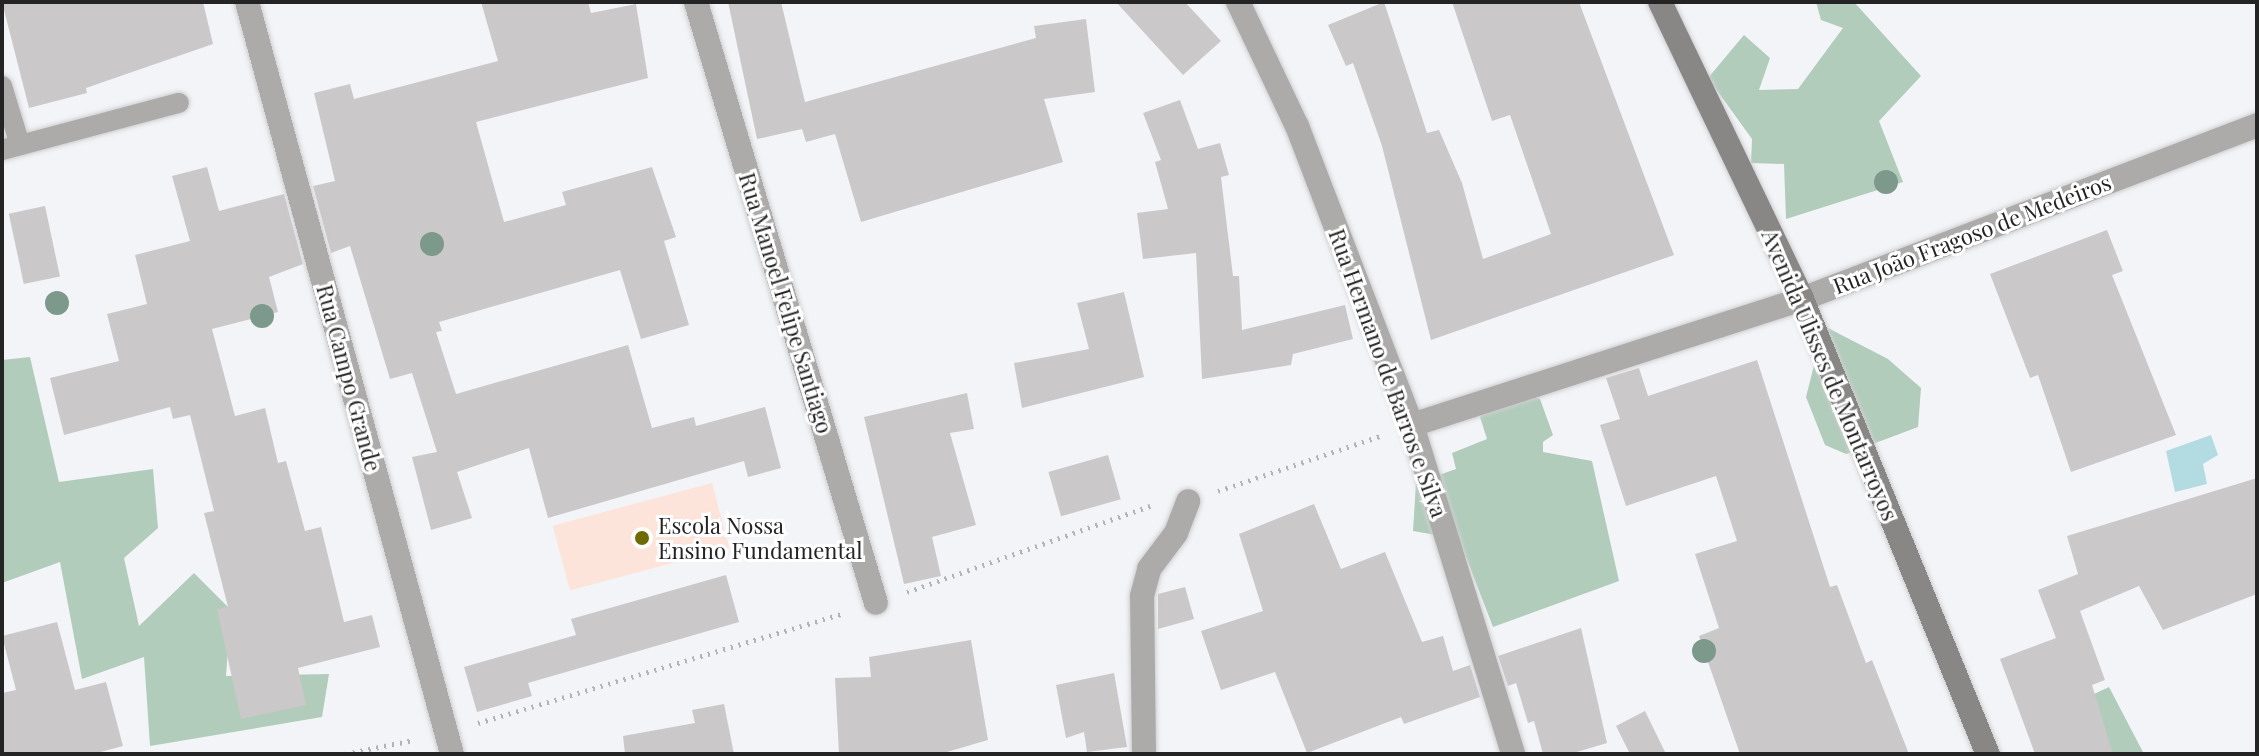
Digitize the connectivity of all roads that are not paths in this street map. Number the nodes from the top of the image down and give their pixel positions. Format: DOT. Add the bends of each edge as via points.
graph roads {
  1 [pos="247,2"];
  2 [pos="696,2"];
  3 [pos="1238,2"];
  4 [pos="1660,2"];
  5 [pos="2,86"];
  6 [pos="179,103"];
  7 [pos="2257,125"];
  8 [pos="11,148"];
  9 [pos="1802,299"];
  10 [pos="1412,425"];
  11 [pos="1188,501"];
  12 [pos="876,603"];
  13 [pos="452,754"];
  14 [pos="1144,754"];
  15 [pos="1513,754"];
  16 [pos="1988,754"];
  1 -- 13 [label="street, Rua Campo Grande"];
  2 -- 12 [label="street, Rua Manoel Felipe Santiago"];
  3 -- 10 [label="street, Rua Hermano de Barros e Silva" via="1297,126"];
  4 -- 9 [label="street, Avenida Ulisses de Montarroyos"];
  5 -- 8 [label="lane"];
  6 -- 8 [label="lane"];
  7 -- 9 [label="street, Rua João Fragoso de Medeiros"];
  9 -- 10 [label="street, Rua João Fragoso de Medeiros"];
  9 -- 16 [label="street, Avenida Ulisses de Montarroyos"];
  10 -- 15 [label="street, Rua Hermano de Barros e Silva"];
  11 -- 14 [label="street" via="1176,533 1149,569 1142,596"];
}
